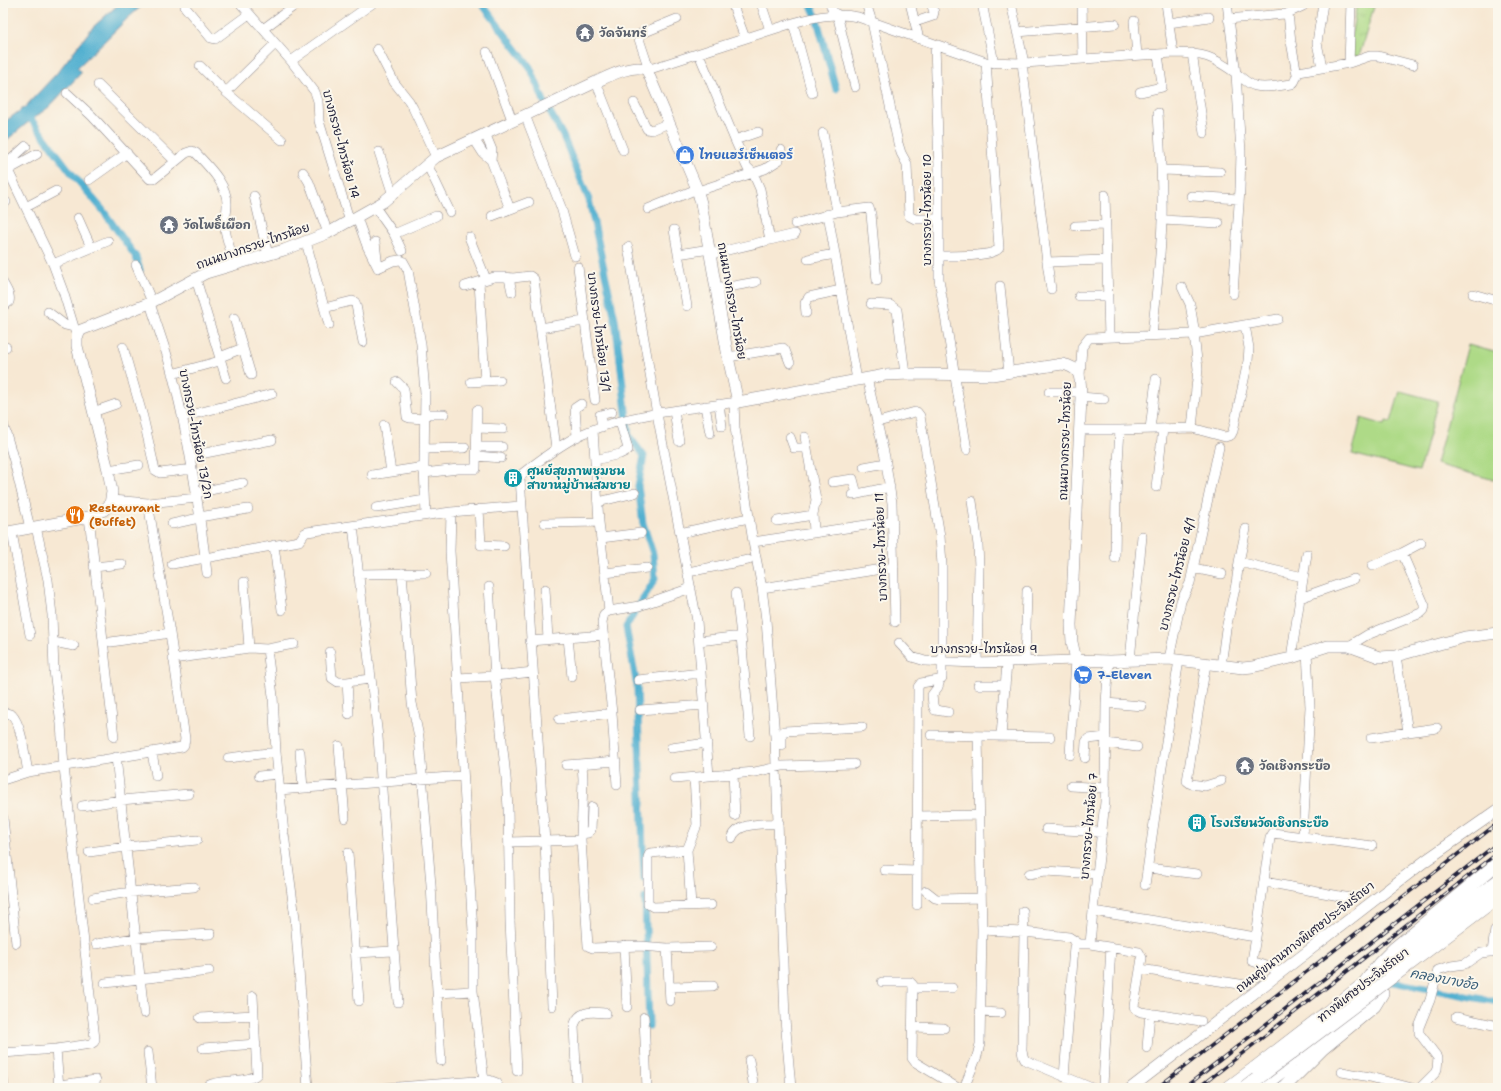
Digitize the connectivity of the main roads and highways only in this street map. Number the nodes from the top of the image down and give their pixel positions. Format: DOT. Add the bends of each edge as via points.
graph roads {
  1 [pos="8,532"];
  2 [pos="1498,633"];
  3 [pos="1498,810"];
  4 [pos="1498,863"];
  5 [pos="1498,873"];
  6 [pos="1498,881"];
  7 [pos="1498,897"];
  8 [pos="1498,902"];
  9 [pos="1454,907"];
  10 [pos="1470,924"];
  11 [pos="1364,984"];
  12 [pos="1386,990"];
  13 [pos="1282,1064"];
  14 [pos="1131,1088"];
  15 [pos="1219,1088"];
  16 [pos="1228,1088"];
  17 [pos="1245,1088"];
  18 [pos="1261,1088"];
  19 [pos="1283,1088"];
  1 -- 2 [label="main road, ถนนบางกรวย-ไทรน้อย" via="88,517 104,510 112,500 108,470 75,332 151,303 206,274 328,233 393,195 436,156 596,82 627,70 640,68 648,70 697,190 728,357 730,403 862,379 905,374 989,375 1062,364 1073,367 1080,376 1071,625 1076,660 1174,660 1252,667 1328,646 1349,646 1379,657 1396,656 1465,637"];
  3 -- 14 [label="main road, ถนนคู่ขนานทางพิเศษประจิมรัถยา" via="1425,861"];
  4 -- 11 [label="highway, bridge" via="1394,949"];
  5 -- 9 [label="main road"];
  6 -- 11 [label="highway, ทางพิเศษประจิมรัถยา, bridge"];
  7 -- 17 [label="highway, ทางพิเศษประจิมรัถยา, bridge"];
  8 -- 10 [label="main road"];
  9 -- 10 [label="main road"];
  9 -- 13 [label="main road" via="1272,1048 1271,1056"];
  10 -- 12 [label="main road"];
  11 -- 16 [label="highway, ทางพิเศษประจิมรัถยา, bridge"];
  12 -- 13 [label="main road"];
  12 -- 19 [label="highway" via="1374,1006 1324,1048"];
  13 -- 15 [label="main road" via="1265,1062 1235,1076"];
  13 -- 18 [label="highway"];
}
